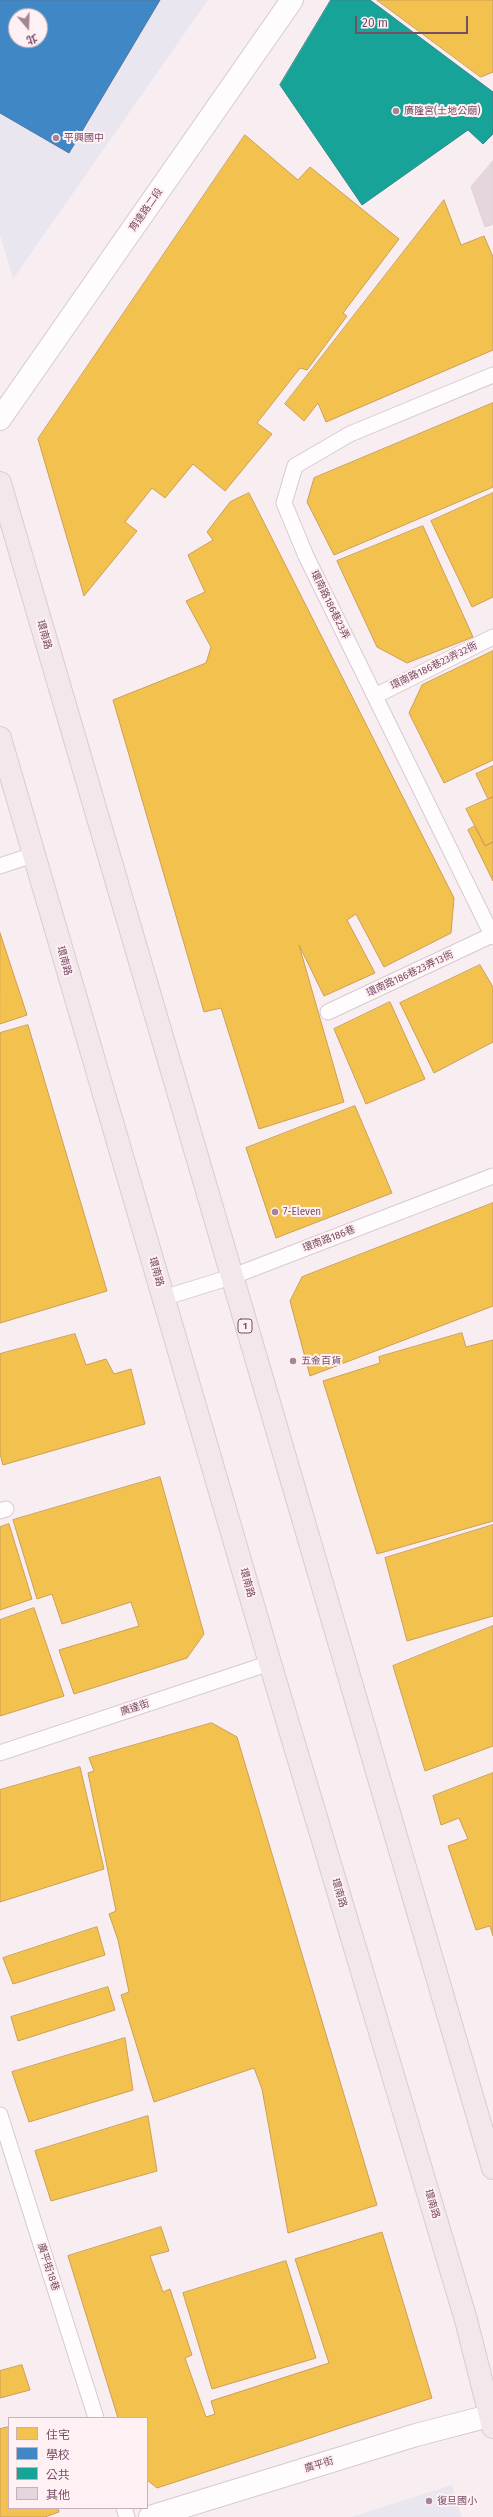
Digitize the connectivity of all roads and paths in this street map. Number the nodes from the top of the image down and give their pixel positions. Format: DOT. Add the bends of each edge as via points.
graph roads {
  1 [pos="292,0"];
  2 [pos="493,375"];
  3 [pos="0,420"];
  4 [pos="0,483"];
  5 [pos="493,637"];
  6 [pos="375,696"];
  7 [pos="0,738"];
  8 [pos="33,855"];
  9 [pos="0,866"];
  10 [pos="493,936"];
  11 [pos="328,1012"];
  12 [pos="493,1176"];
  13 [pos="231,1277"];
  14 [pos="163,1298"];
  15 [pos="270,1663"];
  16 [pos="0,1753"];
  17 [pos="0,2115"];
  18 [pos="4,2141"];
  19 [pos="493,2168"];
  20 [pos="96,2417"];
  21 [pos="492,2419"];
  22 [pos="150,2517"];
  1 -- 3 [label="street, 育達路二段"];
  2 -- 6 [label="lane, 環南路186巷23弄" via="350,434 295,466 284,504 306,556"];
  4 -- 13 [label="main road, 環南路 / 1"];
  5 -- 6 [label="lane, 環南路186巷23弄32衖"];
  6 -- 10 [label="lane, 環南路186巷23弄"];
  7 -- 8 [label="main road, 環南路"];
  8 -- 9 [label="lane"];
  8 -- 14 [label="main road, 環南路"];
  10 -- 11 [label="lane, 環南路186巷23弄13衖"];
  12 -- 13 [label="lane, 環南路186巷"];
  13 -- 14 [label="lane, 環南路186巷"];
  13 -- 19 [label="main road, 環南路 / 1"];
  14 -- 15 [label="main road, 環南路"];
  15 -- 16 [label="lane, 廣達街"];
  15 -- 21 [label="main road, 環南路" via="466,2320"];
  17 -- 18 [label="lane, 廣平街18巷"];
  18 -- 20 [label="lane, 廣平街18巷"];
  21 -- 22 [label="street, 廣平街" via="416,2435"];
}
